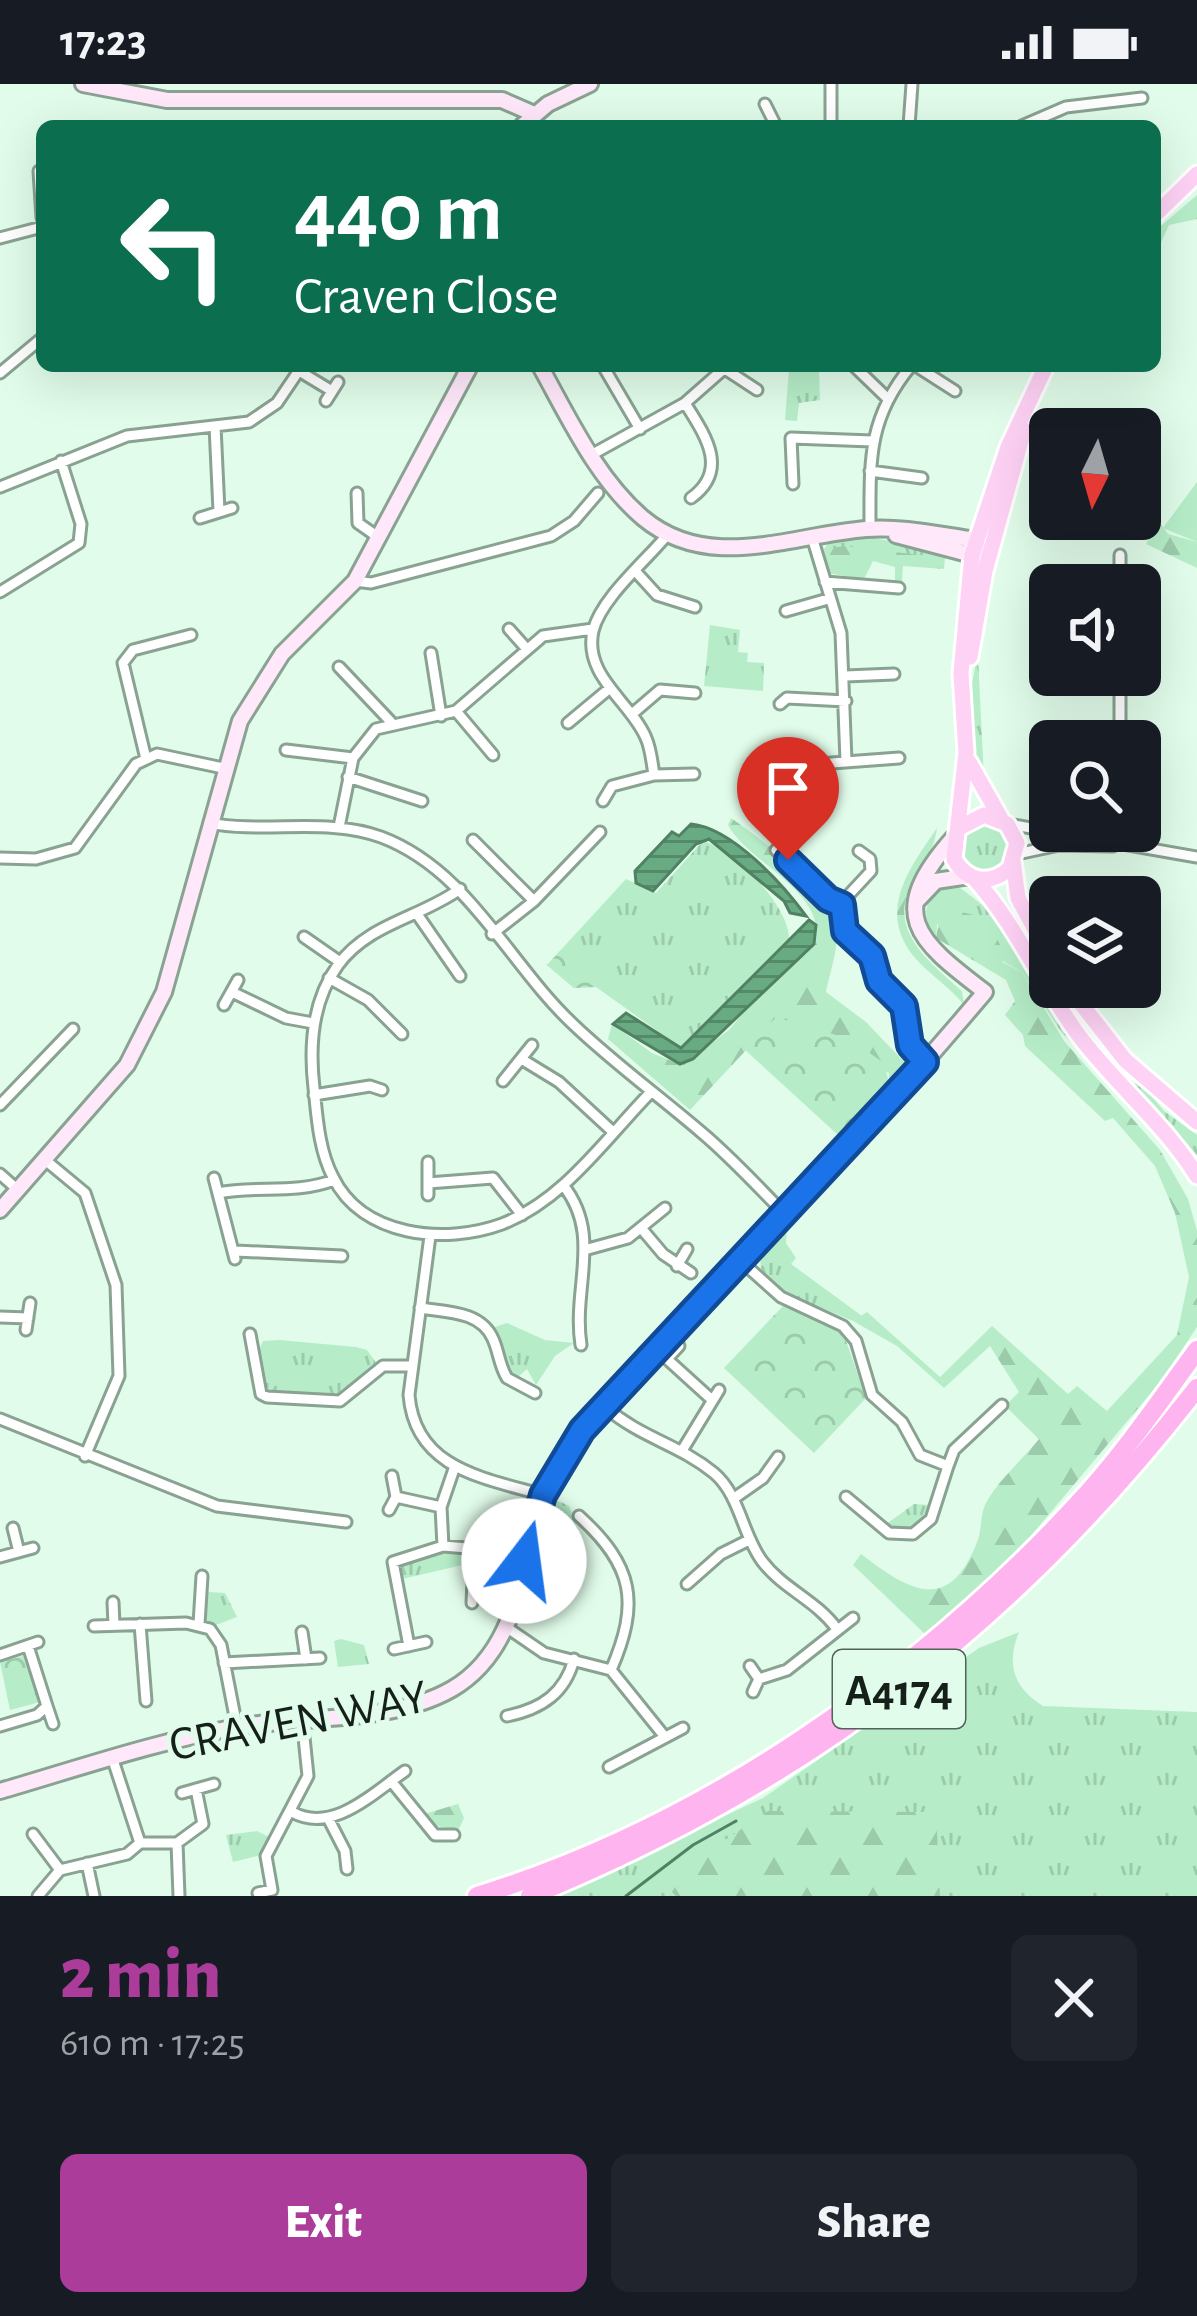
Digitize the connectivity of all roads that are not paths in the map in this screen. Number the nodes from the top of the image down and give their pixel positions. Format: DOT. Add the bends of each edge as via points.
graph roads {
  1 [pos="83,84"];
  2 [pos="590,84"];
  3 [pos="831,84"];
  4 [pos="912,84"];
  5 [pos="140,90"];
  6 [pos="309,92"];
  7 [pos="1142,98"];
  8 [pos="766,104"];
  9 [pos="534,114"];
  10 [pos="528,120"];
  11 [pos="773,120"];
  12 [pos="831,120"];
  13 [pos="909,120"];
  14 [pos="1052,120"];
  15 [pos="1197,174"];
  16 [pos="1161,209"];
  17 [pos="36,225"];
  18 [pos="0,238"];
  19 [pos="36,343"];
  20 [pos="298,372"];
  21 [pos="306,372"];
  22 [pos="463,372"];
  23 [pos="543,372"];
  24 [pos="607,372"];
  25 [pos="721,372"];
  26 [pos="731,372"];
  27 [pos="860,372"];
  28 [pos="909,372"];
  29 [pos="924,372"];
  30 [pos="1043,372"];
  31 [pos="0,373"];
  32 [pos="332,391"];
  33 [pos="955,391"];
  34 [pos="1034,391"];
  35 [pos="738,396"];
  36 [pos="886,397"];
  37 [pos="685,403"];
  38 [pos="792,422"];
  39 [pos="215,426"];
  40 [pos="640,429"];
  41 [pos="791,438"];
  42 [pos="872,442"];
  43 [pos="590,455"];
  44 [pos="1016,459"];
  45 [pos="61,461"];
  46 [pos="0,470"];
  47 [pos="870,472"];
  48 [pos="922,478"];
  49 [pos="793,484"];
  50 [pos="4,485"];
  51 [pos="598,493"];
  52 [pos="357,494"];
  53 [pos="691,498"];
  54 [pos="232,508"];
  55 [pos="219,511"];
  56 [pos="200,518"];
  57 [pos="870,528"];
  58 [pos="668,534"];
  59 [pos="378,537"];
  60 [pos="812,537"];
  61 [pos="975,547"];
  62 [pos="1120,555"];
  63 [pos="1120,564"];
  64 [pos="986,568"];
  65 [pos="637,573"];
  66 [pos="355,581"];
  67 [pos="825,583"];
  68 [pos="12,585"];
  69 [pos="899,588"];
  70 [pos="0,592"];
  71 [pos="18,596"];
  72 [pos="828,599"];
  73 [pos="695,607"];
  74 [pos="786,611"];
  75 [pos="508,629"];
  76 [pos="593,629"];
  77 [pos="191,635"];
  78 [pos="526,647"];
  79 [pos="431,652"];
  80 [pos="339,667"];
  81 [pos="894,674"];
  82 [pos="846,676"];
  83 [pos="610,688"];
  84 [pos="695,693"];
  85 [pos="846,701"];
  86 [pos="781,704"];
  87 [pos="963,708"];
  88 [pos="456,711"];
  89 [pos="632,714"];
  90 [pos="441,716"];
  91 [pos="392,722"];
  92 [pos="568,723"];
  93 [pos="286,750"];
  94 [pos="493,754"];
  95 [pos="966,754"];
  96 [pos="353,758"];
  97 [pos="899,758"];
  98 [pos="146,759"];
  99 [pos="786,759"];
  100 [pos="846,761"];
  101 [pos="224,769"];
  102 [pos="694,774"];
  103 [pos="654,775"];
  104 [pos="348,777"];
  105 [pos="603,800"];
  106 [pos="422,801"];
  107 [pos="1004,822"];
  108 [pos="209,823"];
  109 [pos="1029,826"];
  110 [pos="339,827"];
  111 [pos="600,832"];
  112 [pos="956,833"];
  113 [pos="473,840"];
  114 [pos="798,848"];
  115 [pos="776,850"];
  116 [pos="1029,850"];
  117 [pos="860,851"];
  118 [pos="884,852"];
  119 [pos="1161,852"];
  120 [pos="1197,857"];
  121 [pos="0,858"];
  122 [pos="1015,858"];
  123 [pos="788,860"];
  124 [pos="870,860"];
  125 [pos="972,878"];
  126 [pos="460,889"];
  127 [pos="534,901"];
  128 [pos="915,903"];
  129 [pos="842,905"];
  130 [pos="417,914"];
  131 [pos="1029,918"];
  132 [pos="492,934"];
  133 [pos="304,937"];
  134 [pos="340,962"];
  135 [pos="460,976"];
  136 [pos="329,978"];
  137 [pos="238,980"];
  138 [pos="232,992"];
  139 [pos="224,1005"];
  140 [pos="1084,1008"];
  141 [pos="313,1023"];
  142 [pos="73,1029"];
  143 [pos="402,1034"];
  144 [pos="532,1045"];
  145 [pos="523,1060"];
  146 [pos="925,1062"];
  147 [pos="503,1082"];
  148 [pos="382,1090"];
  149 [pos="651,1092"];
  150 [pos="314,1095"];
  151 [pos="0,1105"];
  152 [pos="1197,1122"];
  153 [pos="612,1131"];
  154 [pos="44,1159"];
  155 [pos="428,1162"];
  156 [pos="0,1174"];
  157 [pos="1197,1176"];
  158 [pos="214,1178"];
  159 [pos="334,1180"];
  160 [pos="562,1185"];
  161 [pos="18,1190"];
  162 [pos="218,1193"];
  163 [pos="665,1208"];
  164 [pos="0,1210"];
  165 [pos="522,1215"];
  166 [pos="786,1215"];
  167 [pos="641,1228"];
  168 [pos="430,1236"];
  169 [pos="588,1249"];
  170 [pos="687,1250"];
  171 [pos="342,1256"];
  172 [pos="742,1262"];
  173 [pos="677,1266"];
  174 [pos="691,1273"];
  175 [pos="30,1303"];
  176 [pos="420,1308"];
  177 [pos="0,1317"];
  178 [pos="593,1324"];
  179 [pos="578,1325"];
  180 [pos="250,1334"];
  181 [pos="581,1345"];
  182 [pos="680,1346"];
  183 [pos="1197,1350"];
  184 [pos="412,1366"];
  185 [pos="1197,1388"];
  186 [pos="535,1394"];
  187 [pos="1002,1405"];
  188 [pos="604,1406"];
  189 [pos="0,1419"];
  190 [pos="683,1449"];
  191 [pos="86,1456"];
  192 [pos="778,1456"];
  193 [pos="948,1466"];
  194 [pos="454,1469"];
  195 [pos="768,1473"];
  196 [pos="392,1476"];
  197 [pos="779,1481"];
  198 [pos="543,1495"];
  199 [pos="396,1497"];
  200 [pos="846,1497"];
  201 [pos="733,1498"];
  202 [pos="442,1507"];
  203 [pos="389,1510"];
  204 [pos="579,1516"];
  205 [pos="346,1522"];
  206 [pos="591,1527"];
  207 [pos="14,1528"];
  208 [pos="581,1538"];
  209 [pos="749,1540"];
  210 [pos="443,1546"];
  211 [pos="388,1547"];
  212 [pos="33,1548"];
  213 [pos="19,1552"];
  214 [pos="0,1557"];
  215 [pos="393,1562"];
  216 [pos="691,1564"];
  217 [pos="700,1575"];
  218 [pos="202,1576"];
  219 [pos="687,1584"];
  220 [pos="479,1597"];
  221 [pos="113,1602"];
  222 [pos="853,1618"];
  223 [pos="140,1624"];
  224 [pos="199,1624"];
  225 [pos="114,1625"];
  226 [pos="94,1626"];
  227 [pos="506,1628"];
  228 [pos="837,1629"];
  229 [pos="302,1633"];
  230 [pos="427,1642"];
  231 [pos="409,1646"];
  232 [pos="394,1649"];
  233 [pos="0,1654"];
  234 [pos="320,1658"];
  235 [pos="306,1659"];
  236 [pos="574,1659"];
  237 [pos="224,1663"];
  238 [pos="750,1666"];
  239 [pos="611,1670"];
  240 [pos="759,1679"];
  241 [pos="752,1692"];
  242 [pos="146,1701"];
  243 [pos="46,1706"];
  244 [pos="507,1716"];
  245 [pos="302,1718"];
  246 [pos="53,1724"];
  247 [pos="0,1726"];
  248 [pos="237,1727"];
  249 [pos="683,1728"];
  250 [pos="665,1737"];
  251 [pos="112,1757"];
  252 [pos="609,1767"];
  253 [pos="405,1771"];
  254 [pos="391,1781"];
  255 [pos="214,1784"];
  256 [pos="196,1789"];
  257 [pos="0,1791"];
  258 [pos="182,1792"];
  259 [pos="292,1812"];
  260 [pos="329,1820"];
  261 [pos="40,1835"];
  262 [pos="454,1835"];
  263 [pos="140,1843"];
  264 [pos="177,1843"];
  265 [pos="87,1863"];
  266 [pos="346,1869"];
  267 [pos="60,1870"];
  268 [pos="258,1893"];
  269 [pos="38,1896"];
  270 [pos="94,1896"];
  271 [pos="179,1896"];
  272 [pos="477,1896"];
  273 [pos="530,1896"];
  1 -- 5 [label="street"];
  2 -- 9 [label="street"];
  3 -- 12 [label="street"];
  4 -- 13 [label="street"];
  5 -- 6 [label="street"];
  6 -- 9 [label="street" via="502,100"];
  7 -- 14 [label="street" via="1091,102"];
  8 -- 11 [label="street"];
  9 -- 10 [label="street"];
  15 -- 16 [label="main road"];
  17 -- 18 [label="street"];
  19 -- 31 [label="street"];
  20 -- 39 [label="street" via="260,417"];
  21 -- 32 [label="street"];
  22 -- 59 [label="street"];
  23 -- 43 [label="street"];
  24 -- 40 [label="street"];
  25 -- 37 [label="street"];
  26 -- 35 [label="street" via="752,388"];
  27 -- 36 [label="street"];
  28 -- 36 [label="street"];
  29 -- 33 [label="street"];
  30 -- 34 [label="main road"];
  34 -- 44 [label="main road"];
  34 -- 61 [label="main road"];
  36 -- 42 [label="street"];
  37 -- 40 [label="street"];
  37 -- 53 [label="street" via="712,453 709,479"];
  38 -- 41 [label="street"];
  39 -- 45 [label="street" via="151,430"];
  39 -- 55 [label="street"];
  40 -- 43 [label="street"];
  41 -- 42 [label="street"];
  41 -- 49 [label="street"];
  42 -- 47 [label="street"];
  43 -- 58 [label="street" via="628,503"];
  44 -- 61 [label="main road"];
  44 -- 64 [label="main road"];
  45 -- 50 [label="street"];
  45 -- 68 [label="street" via="80,543"];
  46 -- 50 [label="street"];
  47 -- 48 [label="street"];
  47 -- 57 [label="street"];
  51 -- 66 [label="street" via="551,536"];
  52 -- 59 [label="street" via="358,524"];
  54 -- 55 [label="street"];
  55 -- 56 [label="street"];
  57 -- 60 [label="street"];
  57 -- 61 [label="street"];
  58 -- 60 [label="street" via="725,548"];
  58 -- 65 [label="street"];
  59 -- 66 [label="street"];
  60 -- 67 [label="street"];
  61 -- 64 [label="street"];
  61 -- 87 [label="main road" via="963,627"];
  62 -- 63 [label="street"];
  64 -- 87 [label="main road"];
  65 -- 73 [label="street" via="656,595"];
  65 -- 76 [label="street"];
  66 -- 101 [label="street" via="273,665"];
  67 -- 69 [label="street"];
  67 -- 72 [label="street"];
  68 -- 70 [label="street"];
  68 -- 71 [label="street"];
  72 -- 74 [label="street"];
  72 -- 82 [label="street"];
  75 -- 78 [label="street"];
  76 -- 78 [label="street" via="551,633"];
  76 -- 83 [label="street" via="596,666"];
  77 -- 98 [label="street" via="134,650 124,663"];
  78 -- 88 [label="street"];
  79 -- 90 [label="street"];
  80 -- 91 [label="street"];
  81 -- 82 [label="street"];
  82 -- 85 [label="street"];
  83 -- 89 [label="street"];
  83 -- 92 [label="street"];
  84 -- 89 [label="street" via="660,691"];
  85 -- 86 [label="street"];
  85 -- 100 [label="street"];
  87 -- 95 [label="main road"];
  88 -- 90 [label="street"];
  88 -- 94 [label="street"];
  89 -- 103 [label="street"];
  90 -- 91 [label="street"];
  91 -- 96 [label="street"];
  93 -- 96 [label="street"];
  95 -- 107 [label="main road"];
  95 -- 112 [label="main road"];
  96 -- 104 [label="street"];
  97 -- 100 [label="street"];
  98 -- 101 [label="street" via="168,755"];
  98 -- 121 [label="street" via="75,848"];
  99 -- 100 [label="street"];
  101 -- 108 [label="street"];
  102 -- 103 [label="street"];
  103 -- 105 [label="street" via="612,786"];
  104 -- 106 [label="street"];
  104 -- 110 [label="street"];
  107 -- 109 [label="street"];
  107 -- 112 [label="main road" via="977,816"];
  107 -- 122 [label="main road"];
  108 -- 110 [label="street"];
  108 -- 154 [label="street" via="157,1010 127,1065"];
  110 -- 126 [label="street" via="405,848"];
  111 -- 127 [label="street"];
  112 -- 125 [label="main road" via="954,859"];
  112 -- 128 [label="street" via="922,877"];
  113 -- 127 [label="street"];
  114 -- 123 [label="street"];
  115 -- 123 [label="street"];
  116 -- 122 [label="street"];
  117 -- 124 [label="street"];
  118 -- 124 [label="street"];
  119 -- 120 [label="street"];
  122 -- 125 [label="main road" via="1002,875"];
  122 -- 131 [label="main road" via="1018,898"];
  123 -- 129 [label="street"];
  124 -- 129 [label="street" via="863,884"];
  125 -- 128 [label="street" via="936,881"];
  125 -- 157 [label="main road" via="1000,908 1084,1043"];
  126 -- 130 [label="street"];
  126 -- 132 [label="street"];
  127 -- 132 [label="street"];
  128 -- 146 [label="street, CRAVEN WAY" via="919,936 985,992"];
  129 -- 146 [label="street" via="845,931 904,1006 910,1045"];
  130 -- 134 [label="street" via="384,926"];
  130 -- 135 [label="street"];
  132 -- 149 [label="street" via="557,1009"];
  133 -- 134 [label="street"];
  134 -- 136 [label="street"];
  136 -- 141 [label="street"];
  136 -- 143 [label="street" via="368,1000"];
  137 -- 138 [label="street"];
  138 -- 139 [label="street"];
  138 -- 141 [label="street"];
  140 -- 152 [label="main road" via="1125,1060"];
  141 -- 150 [label="street"];
  142 -- 151 [label="street"];
  144 -- 145 [label="street"];
  145 -- 147 [label="street"];
  145 -- 153 [label="street"];
  146 -- 166 [label="street, CRAVEN WAY"];
  148 -- 150 [label="street"];
  149 -- 153 [label="street"];
  149 -- 166 [label="street"];
  150 -- 159 [label="street"];
  153 -- 160 [label="street"];
  154 -- 161 [label="street"];
  154 -- 191 [label="street" via="86,1193 116,1285 119,1376"];
  155 -- 165 [label="street" via="428,1189 493,1178"];
  156 -- 161 [label="street"];
  158 -- 162 [label="street"];
  159 -- 162 [label="street" via="298,1191"];
  159 -- 168 [label="street" via="359,1210"];
  160 -- 165 [label="street"];
  160 -- 169 [label="street" via="577,1203"];
  161 -- 164 [label="street"];
  162 -- 171 [label="street" via="236,1255"];
  163 -- 167 [label="street"];
  165 -- 168 [label="street"];
  166 -- 172 [label="street, CRAVEN WAY"];
  167 -- 169 [label="street" via="616,1245"];
  167 -- 173 [label="street"];
  168 -- 176 [label="street"];
  169 -- 179 [label="street"];
  170 -- 173 [label="street"];
  172 -- 188 [label="street, CRAVEN WAY"];
  172 -- 193 [label="street" via="781,1297 843,1326 856,1341 872,1395 902,1422 920,1455"];
  173 -- 174 [label="street"];
  175 -- 177 [label="street" via="27,1324"];
  176 -- 184 [label="street"];
  176 -- 186 [label="street" via="480,1323 507,1378"];
  178 -- 179 [label="street"];
  179 -- 181 [label="street"];
  180 -- 184 [label="street" via="267,1397 340,1401 382,1366"];
  182 -- 190 [label="street" via="667,1359 715,1394"];
  183 -- 272 [label="highway, A4174" via="1073,1509 968,1614 842,1711 712,1792"];
  184 -- 194 [label="street" via="413,1419 429,1448"];
  185 -- 273 [label="highway, A4174" via="1133,1471 985,1623 859,1720 722,1806"];
  187 -- 193 [label="street" via="954,1450"];
  188 -- 190 [label="street" via="646,1438"];
  188 -- 198 [label="street, CRAVEN WAY"];
  189 -- 191 [label="street"];
  190 -- 201 [label="street"];
  191 -- 205 [label="street" via="239,1512"];
  192 -- 195 [label="street"];
  193 -- 200 [label="street" via="932,1519 913,1534 889,1533"];
  194 -- 198 [label="street"];
  194 -- 202 [label="street"];
  195 -- 197 [label="street"];
  195 -- 201 [label="street"];
  196 -- 199 [label="street"];
  198 -- 227 [label="street, CRAVEN WAY"];
  199 -- 202 [label="street"];
  199 -- 203 [label="street"];
  201 -- 209 [label="street"];
  202 -- 210 [label="street"];
  204 -- 206 [label="street"];
  206 -- 208 [label="street"];
  206 -- 239 [label="street" via="610,1548 630,1596"];
  207 -- 213 [label="street"];
  209 -- 217 [label="street"];
  209 -- 228 [label="street"];
  210 -- 215 [label="street"];
  210 -- 220 [label="street" via="474,1557"];
  211 -- 215 [label="street"];
  212 -- 213 [label="street"];
  213 -- 214 [label="street"];
  215 -- 231 [label="street"];
  216 -- 217 [label="street"];
  217 -- 219 [label="street"];
  218 -- 224 [label="street"];
  221 -- 225 [label="street"];
  222 -- 228 [label="street"];
  223 -- 224 [label="street"];
  223 -- 225 [label="street"];
  223 -- 242 [label="street"];
  224 -- 237 [label="street" via="216,1635"];
  225 -- 226 [label="street"];
  227 -- 236 [label="street" via="535,1649"];
  227 -- 245 [label="street, CRAVEN WAY" via="484,1662 440,1695 387,1710"];
  228 -- 240 [label="street" via="787,1670"];
  229 -- 235 [label="street"];
  230 -- 231 [label="street"];
  231 -- 232 [label="street"];
  233 -- 243 [label="street" via="33,1644"];
  234 -- 235 [label="street"];
  235 -- 237 [label="street"];
  236 -- 239 [label="street"];
  236 -- 244 [label="street" via="551,1698"];
  237 -- 248 [label="street"];
  238 -- 240 [label="street"];
  239 -- 250 [label="street"];
  240 -- 241 [label="street"];
  243 -- 246 [label="street"];
  243 -- 247 [label="street"];
  245 -- 248 [label="street, CRAVEN WAY"];
  245 -- 259 [label="street" via="308,1776"];
  248 -- 251 [label="street, CRAVEN WAY"];
  249 -- 250 [label="street"];
  250 -- 252 [label="street"];
  251 -- 257 [label="street, CRAVEN WAY"];
  251 -- 263 [label="street"];
  253 -- 254 [label="street"];
  254 -- 260 [label="street"];
  254 -- 262 [label="street" via="434,1841"];
  255 -- 256 [label="street"];
  256 -- 258 [label="street"];
  256 -- 264 [label="street" via="203,1824"];
  259 -- 260 [label="street"];
  259 -- 268 [label="street" via="266,1856 272,1890"];
  260 -- 266 [label="street"];
  261 -- 267 [label="street"];
  263 -- 264 [label="street"];
  263 -- 265 [label="street"];
  264 -- 271 [label="street"];
  265 -- 267 [label="street"];
  265 -- 270 [label="street"];
  267 -- 269 [label="street"];
}
